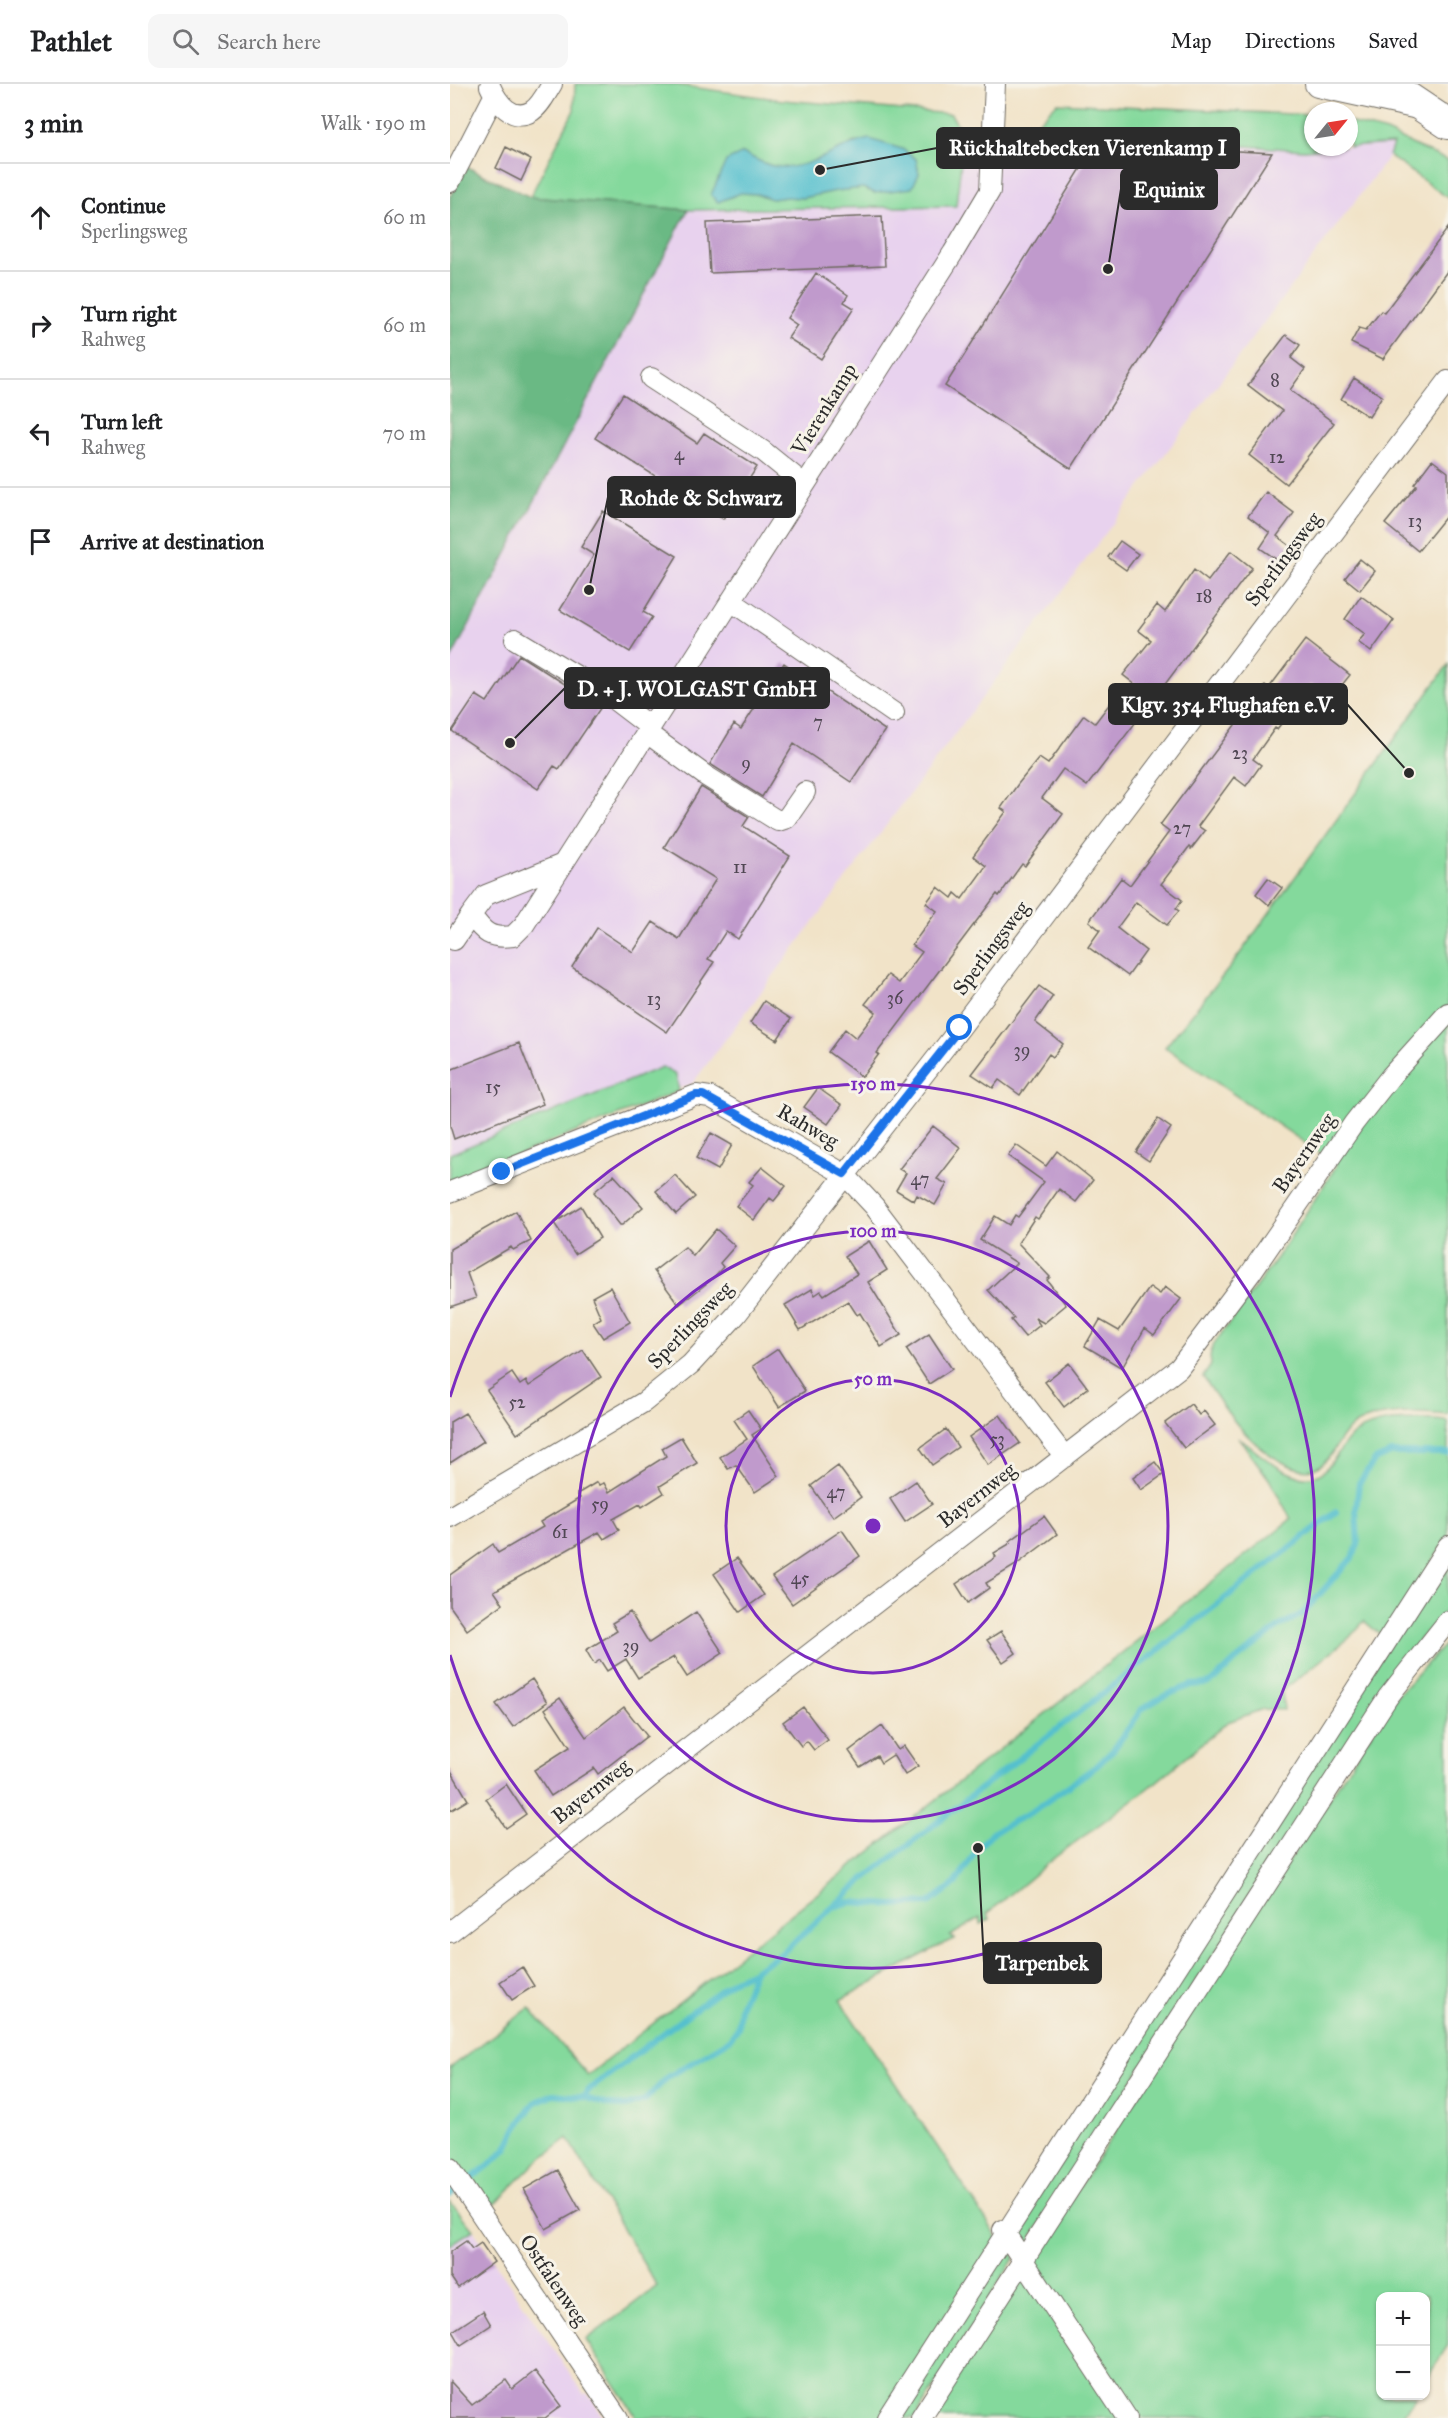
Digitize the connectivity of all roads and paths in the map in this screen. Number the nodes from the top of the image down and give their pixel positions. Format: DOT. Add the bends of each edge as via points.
graph roads {
  1 [pos="552,84"];
  2 [pos="995,84"];
  3 [pos="1317,84"];
  4 [pos="1389,84"];
  5 [pos="491,90"];
  6 [pos="1419,106"];
  7 [pos="1448,124"];
  8 [pos="450,182"];
  9 [pos="651,378"];
  10 [pos="1448,381"];
  11 [pos="805,485"];
  12 [pos="731,601"];
  13 [pos="514,639"];
  14 [pos="894,713"];
  15 [pos="649,730"];
  16 [pos="805,792"];
  17 [pos="563,864"];
  18 [pos="471,915"];
  19 [pos="454,940"];
  20 [pos="1448,1013"];
  21 [pos="844,1174"];
  22 [pos="450,1192"];
  23 [pos="1065,1457"];
  24 [pos="450,1517"];
  25 [pos="1448,1546"];
  26 [pos="1448,1621"];
  27 [pos="450,1932"];
  28 [pos="450,2168"];
  29 [pos="1004,2232"];
  30 [pos="1023,2261"];
  31 [pos="618,2418"];
  32 [pos="887,2418"];
  33 [pos="921,2418"];
  34 [pos="1128,2418"];
  1 -- 5 [label="street" via="532,111 518,114 506,110"];
  2 -- 11 [label="street, Vierenkamp" via="990,191"];
  3 -- 6 [label="main road"];
  4 -- 6 [label="highway"];
  5 -- 8 [label="street"];
  6 -- 7 [label="highway"];
  9 -- 11 [label="street" via="763,451"];
  10 -- 21 [label="street, Sperlingsweg" via="960,1028"];
  11 -- 12 [label="street, Vierenkamp"];
  12 -- 14 [label="street"];
  12 -- 15 [label="street, Vierenkamp"];
  13 -- 15 [label="street" via="608,695"];
  15 -- 16 [label="street" via="706,776 778,821 787,818"];
  15 -- 17 [label="street, Vierenkamp"];
  17 -- 18 [label="street" via="486,895"];
  17 -- 18 [label="street, Vierenkamp" via="513,936 497,938 481,929"];
  18 -- 19 [label="street"];
  20 -- 23 [label="street, Bayernweg" via="1354,1122 1186,1361"];
  21 -- 22 [label="street, Rahweg" via="710,1097 696,1095"];
  21 -- 23 [label="street, Rahweg" via="874,1206"];
  21 -- 24 [label="street, Sperlingsweg" via="736,1316 691,1364 607,1425"];
  23 -- 27 [label="street, Bayernweg"];
  25 -- 29 [label="street"];
  26 -- 30 [label="street" via="1388,1697"];
  28 -- 31 [label="street, Ostfalenweg" via="568,2356"];
  29 -- 30 [label="street"];
  29 -- 32 [label="street"];
  30 -- 33 [label="street"];
  30 -- 34 [label="street"];
}
